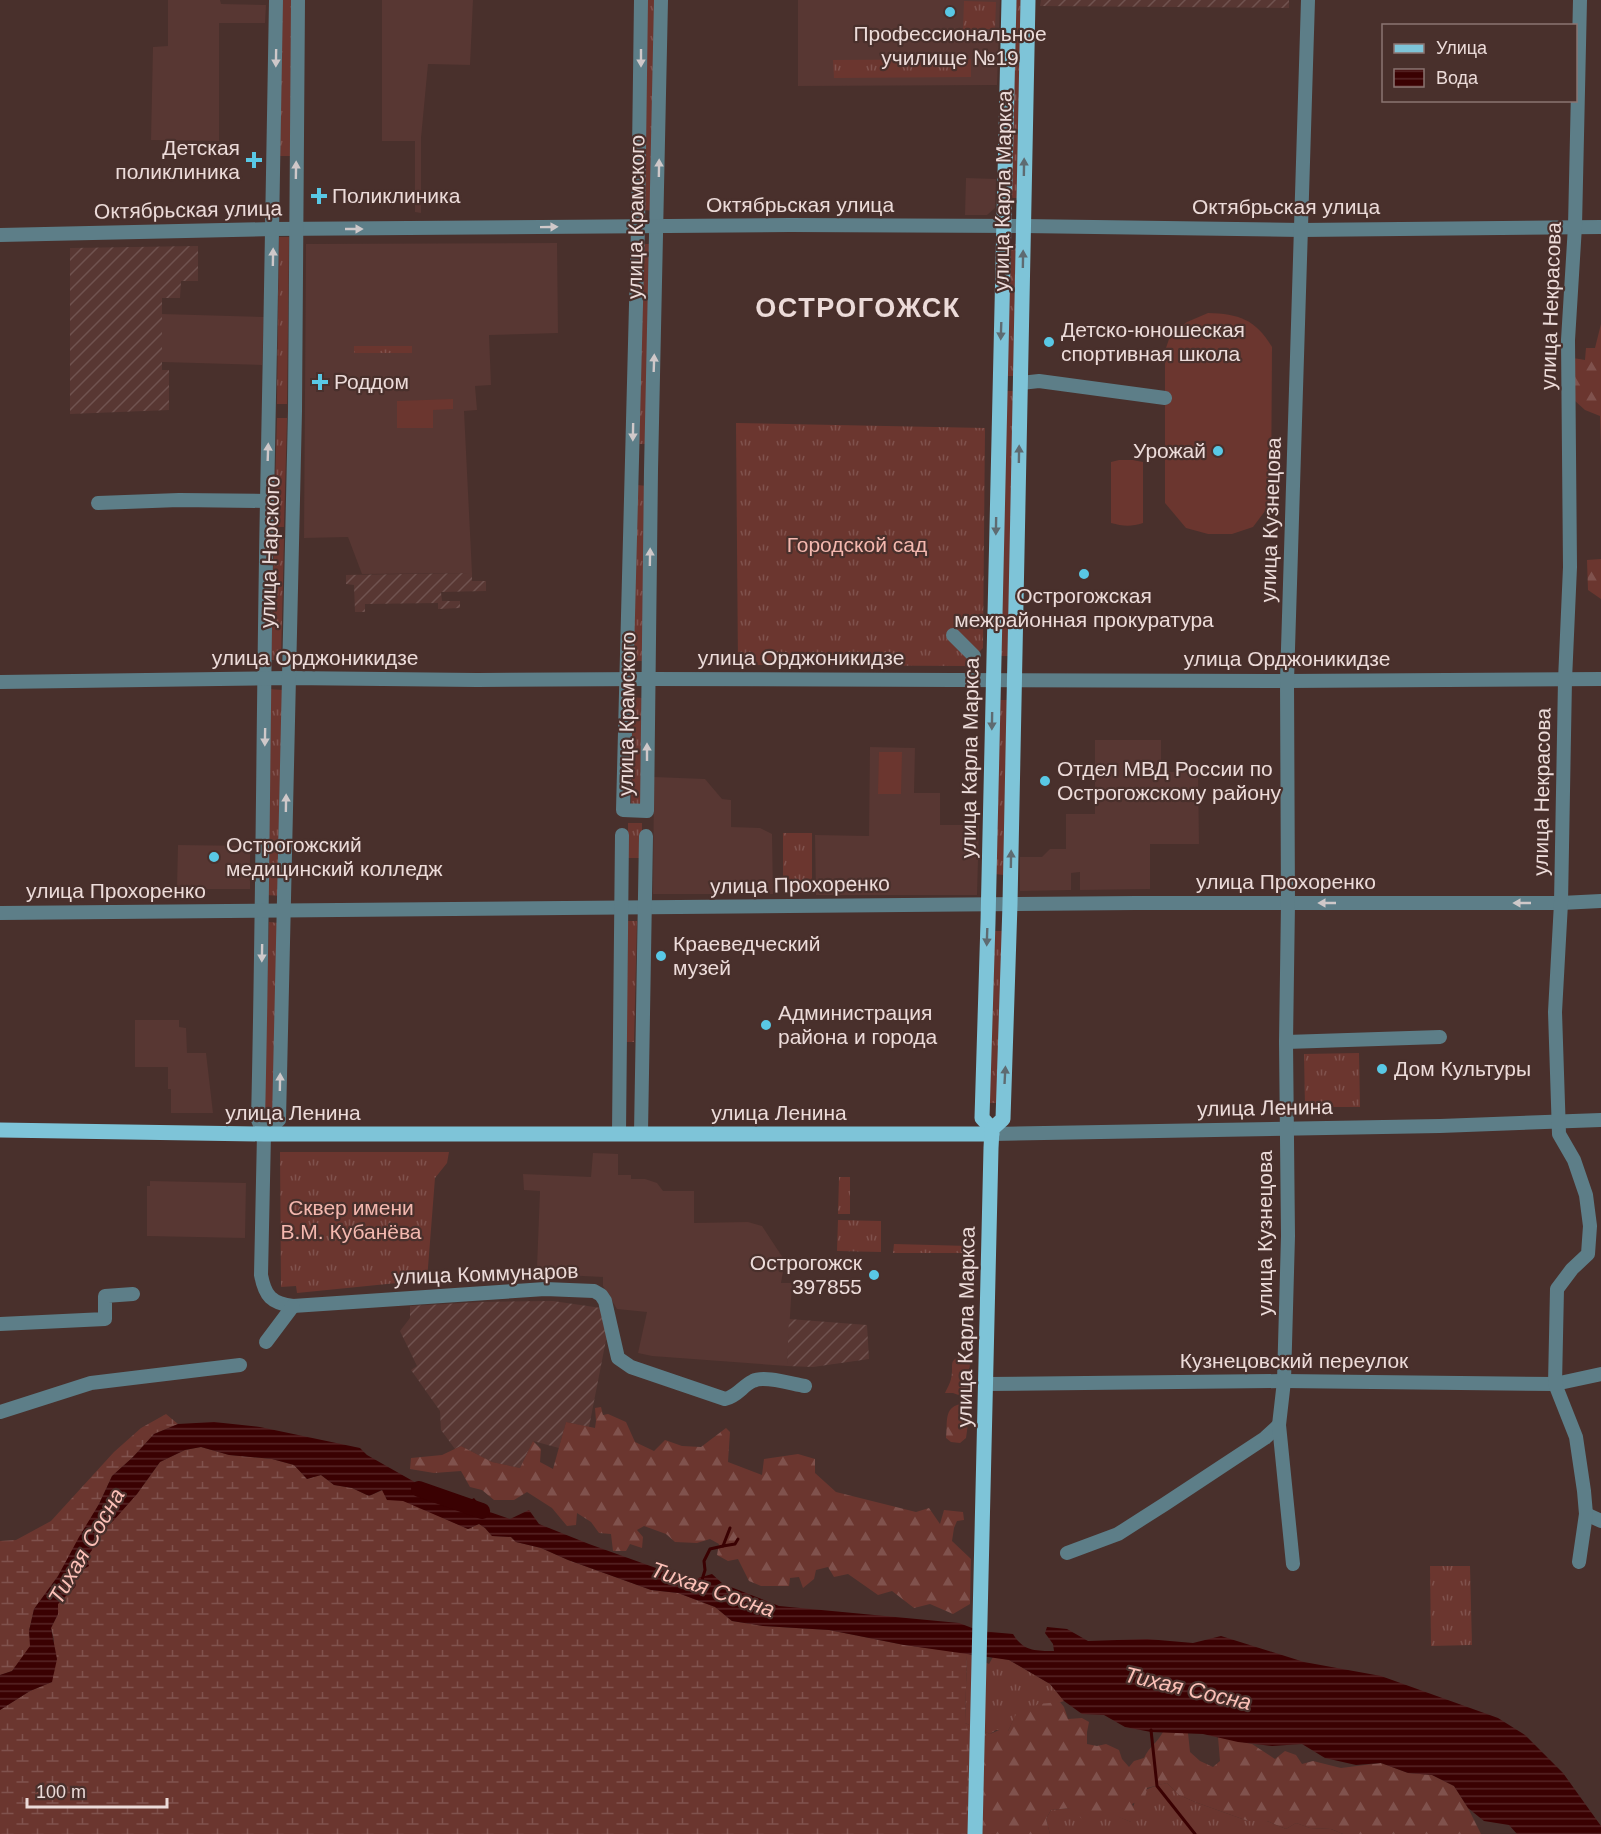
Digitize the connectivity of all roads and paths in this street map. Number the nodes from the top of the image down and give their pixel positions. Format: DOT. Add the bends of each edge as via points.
graph roads {
  1 [pos="276,0"];
  2 [pos="298,0"];
  3 [pos="641,0"];
  4 [pos="661,0"];
  5 [pos="1009,0"];
  6 [pos="1028,0"];
  7 [pos="1308,0"];
  8 [pos="1580,0"];
  9 [pos="638,226"];
  10 [pos="658,226"];
  11 [pos="1004,226"];
  12 [pos="1023,226"];
  13 [pos="1575,226"];
  14 [pos="1601,226"];
  15 [pos="273,229"];
  16 [pos="296,229"];
  17 [pos="1301,230"];
  18 [pos="0,235"];
  19 [pos="999,383"];
  20 [pos="1021,383"];
  21 [pos="1165,398"];
  22 [pos="632,470"];
  23 [pos="651,470"];
  24 [pos="267,501"];
  25 [pos="98,503"];
  26 [pos="953,635"];
  27 [pos="974,656"];
  28 [pos="266,678"];
  29 [pos="288,678"];
  30 [pos="628,679"];
  31 [pos="648,679"];
  32 [pos="1015,679"];
  33 [pos="1601,679"];
  34 [pos="993,680"];
  35 [pos="1565,680"];
  36 [pos="1287,681"];
  37 [pos="0,682"];
  38 [pos="622,835"];
  39 [pos="646,836"];
  40 [pos="1601,901"];
  41 [pos="1288,903"];
  42 [pos="1561,903"];
  43 [pos="988,904"];
  44 [pos="1010,904"];
  45 [pos="646,907"];
  46 [pos="620,908"];
  47 [pos="263,911"];
  48 [pos="284,911"];
  49 [pos="0,913"];
  50 [pos="1440,1037"];
  51 [pos="1286,1042"];
  52 [pos="1601,1120"];
  53 [pos="1558,1121"];
  54 [pos="1286,1128"];
  55 [pos="0,1130"];
  56 [pos="992,1131"];
  57 [pos="619,1133"];
  58 [pos="641,1133"];
  59 [pos="264,1134"];
  60 [pos="1594,1256"];
  61 [pos="133,1294"];
  62 [pos="293,1306"];
  63 [pos="0,1324"];
  64 [pos="266,1342"];
  65 [pos="240,1365"];
  66 [pos="1601,1374"];
  67 [pos="1284,1381"];
  68 [pos="985,1384"];
  69 [pos="1555,1384"];
  70 [pos="805,1386"];
  71 [pos="0,1412"];
  72 [pos="1279,1425"];
  73 [pos="1586,1514"];
  74 [pos="1601,1521"];
  75 [pos="1067,1553"];
  76 [pos="1579,1562"];
  77 [pos="1293,1564"];
  78 [pos="975,1834"];
  1 -- 15 [label="street, улица Нарского, one-way"];
  16 -- 2 [label="street, улица Нарского, one-way"];
  3 -- 9 [label="street, улица Крамского, one-way"];
  10 -- 4 [label="street, улица Крамского, one-way"];
  5 -- 11 [label="main road, улица Карла Маркса"];
  12 -- 6 [label="main road, улица Карла Маркса, one-way"];
  7 -- 17 [label="street, улица Кузнецова"];
  8 -- 13 [label="street, улица Некрасова"];
  9 -- 10 [label="street, Октябрьская улица"];
  16 -- 9 [label="street, Октябрьская улица, one-way"];
  9 -- 22 [label="street, улица Крамского, one-way"];
  10 -- 11 [label="street, Октябрьская улица"];
  23 -- 10 [label="street, улица Крамского, one-way"];
  11 -- 12 [label="street, Октябрьская улица"];
  11 -- 19 [label="main road, улица Карла Маркса, one-way"];
  12 -- 17 [label="street, Октябрьская улица"];
  20 -- 12 [label="main road, улица Карла Маркса, one-way"];
  13 -- 14 [label="street, Октябрьская улица"];
  13 -- 17 [label="street, Октябрьская улица"];
  13 -- 35 [label="street, улица Некрасова" via="1568,340 1570,555"];
  15 -- 16 [label="street, Октябрьская улица"];
  15 -- 18 [label="street, Октябрьская улица"];
  24 -- 15 [label="street, улица Нарского, one-way"];
  16 -- 29 [label="street, улица Нарского"];
  17 -- 36 [label="street, улица Кузнецова"];
  19 -- 20 [label="main road"];
  19 -- 34 [label="main road, улица Карла Маркса, one-way"];
  20 -- 21 [label="street" via="1039,381"];
  32 -- 20 [label="main road, улица Карла Маркса, one-way"];
  22 -- 23 [label="street"];
  22 -- 30 [label="street, улица Крамского"];
  31 -- 23 [label="street, улица Крамского, one-way"];
  24 -- 25 [label="street"];
  24 -- 28 [label="street, улица Нарского"];
  26 -- 27 [label="street"];
  28 -- 29 [label="street, улица Орджоникидзе"];
  28 -- 37 [label="street, улица Орджоникидзе"];
  28 -- 47 [label="street, улица Нарского, one-way"];
  29 -- 30 [label="street, улица Орджоникидзе"];
  48 -- 29 [label="street, улица Нарского, one-way"];
  30 -- 31 [label="street, улица Орджоникидзе"];
  30 -- 31 [label="street, улица Крамского, one-way" via="623,810 647,811"];
  31 -- 34 [label="street, улица Орджоникидзе"];
  32 -- 34 [label="street, улица Орджоникидзе"];
  32 -- 36 [label="street, улица Орджоникидзе"];
  44 -- 32 [label="main road, улица Карла Маркса, one-way"];
  33 -- 35 [label="street, улица Орджоникидзе"];
  34 -- 43 [label="main road, улица Карла Маркса, one-way"];
  35 -- 36 [label="street, улица Орджоникидзе"];
  35 -- 42 [label="street, улица Некрасова"];
  36 -- 41 [label="street, улица Кузнецова"];
  38 -- 46 [label="street"];
  39 -- 45 [label="street"];
  40 -- 42 [label="street, улица Прохоренко"];
  42 -- 41 [label="street, улица Прохоренко, one-way"];
  41 -- 44 [label="street, улица Прохоренко"];
  41 -- 51 [label="street, улица Кузнецова"];
  42 -- 53 [label="street, улица Некрасова" via="1556,1012"];
  43 -- 44 [label="street, улица Прохоренко"];
  43 -- 45 [label="street, улица Прохоренко"];
  43 -- 56 [label="main road, улица Карла Маркса, one-way" via="982,1118"];
  56 -- 44 [label="main road, улица Карла Маркса, one-way" via="1003,1119"];
  45 -- 46 [label="street, улица Прохоренко"];
  45 -- 58 [label="street"];
  46 -- 48 [label="street, улица Прохоренко"];
  46 -- 57 [label="street"];
  47 -- 48 [label="street, улица Прохоренко"];
  47 -- 49 [label="street, улица Прохоренко"];
  47 -- 59 [label="street, улица Нарского, one-way" via="258,1120"];
  59 -- 48 [label="street, улица Нарского, one-way" via="279,1120"];
  50 -- 51 [label="street"];
  51 -- 54 [label="street, улица Кузнецова"];
  52 -- 53 [label="street, улица Ленина"];
  53 -- 54 [label="street, улица Ленина"];
  53 -- 60 [label="street, улица Некрасова" via="1559,1134 1574,1160 1586,1195"];
  54 -- 56 [label="street, улица Ленина"];
  54 -- 67 [label="street, улица Кузнецова"];
  55 -- 59 [label="main road, улица Ленина"];
  56 -- 58 [label="main road, улица Ленина"];
  56 -- 68 [label="main road, улица Карла Маркса"];
  57 -- 58 [label="main road, улица Ленина"];
  57 -- 59 [label="main road, улица Ленина"];
  59 -- 62 [label="street, улица Нарского" via="261,1275 269,1296 280,1304"];
  60 -- 69 [label="street, улица Некрасова" via="1572,1269 1557,1289"];
  61 -- 63 [label="street" via="105,1296 105,1319"];
  62 -- 64 [label="street"];
  62 -- 70 [label="street, улица Коммунаров" via="545,1289 594,1291 605,1301 618,1358 631,1367 725,1399 764,1378"];
  65 -- 71 [label="street" via="91,1383"];
  66 -- 69 [label="street, Кузнецовский переулок"];
  67 -- 68 [label="street, Кузнецовский переулок"];
  67 -- 69 [label="street, Кузнецовский переулок"];
  67 -- 72 [label="street, улица Кузнецова"];
  68 -- 78 [label="main road, улица Карла Маркса"];
  69 -- 73 [label="street, улица Некрасова" via="1576,1437"];
  72 -- 75 [label="street" via="1127,1528"];
  72 -- 77 [label="street, улица Кузнецова"];
  73 -- 74 [label="street"];
  73 -- 76 [label="street, улица Некрасова"];
}
